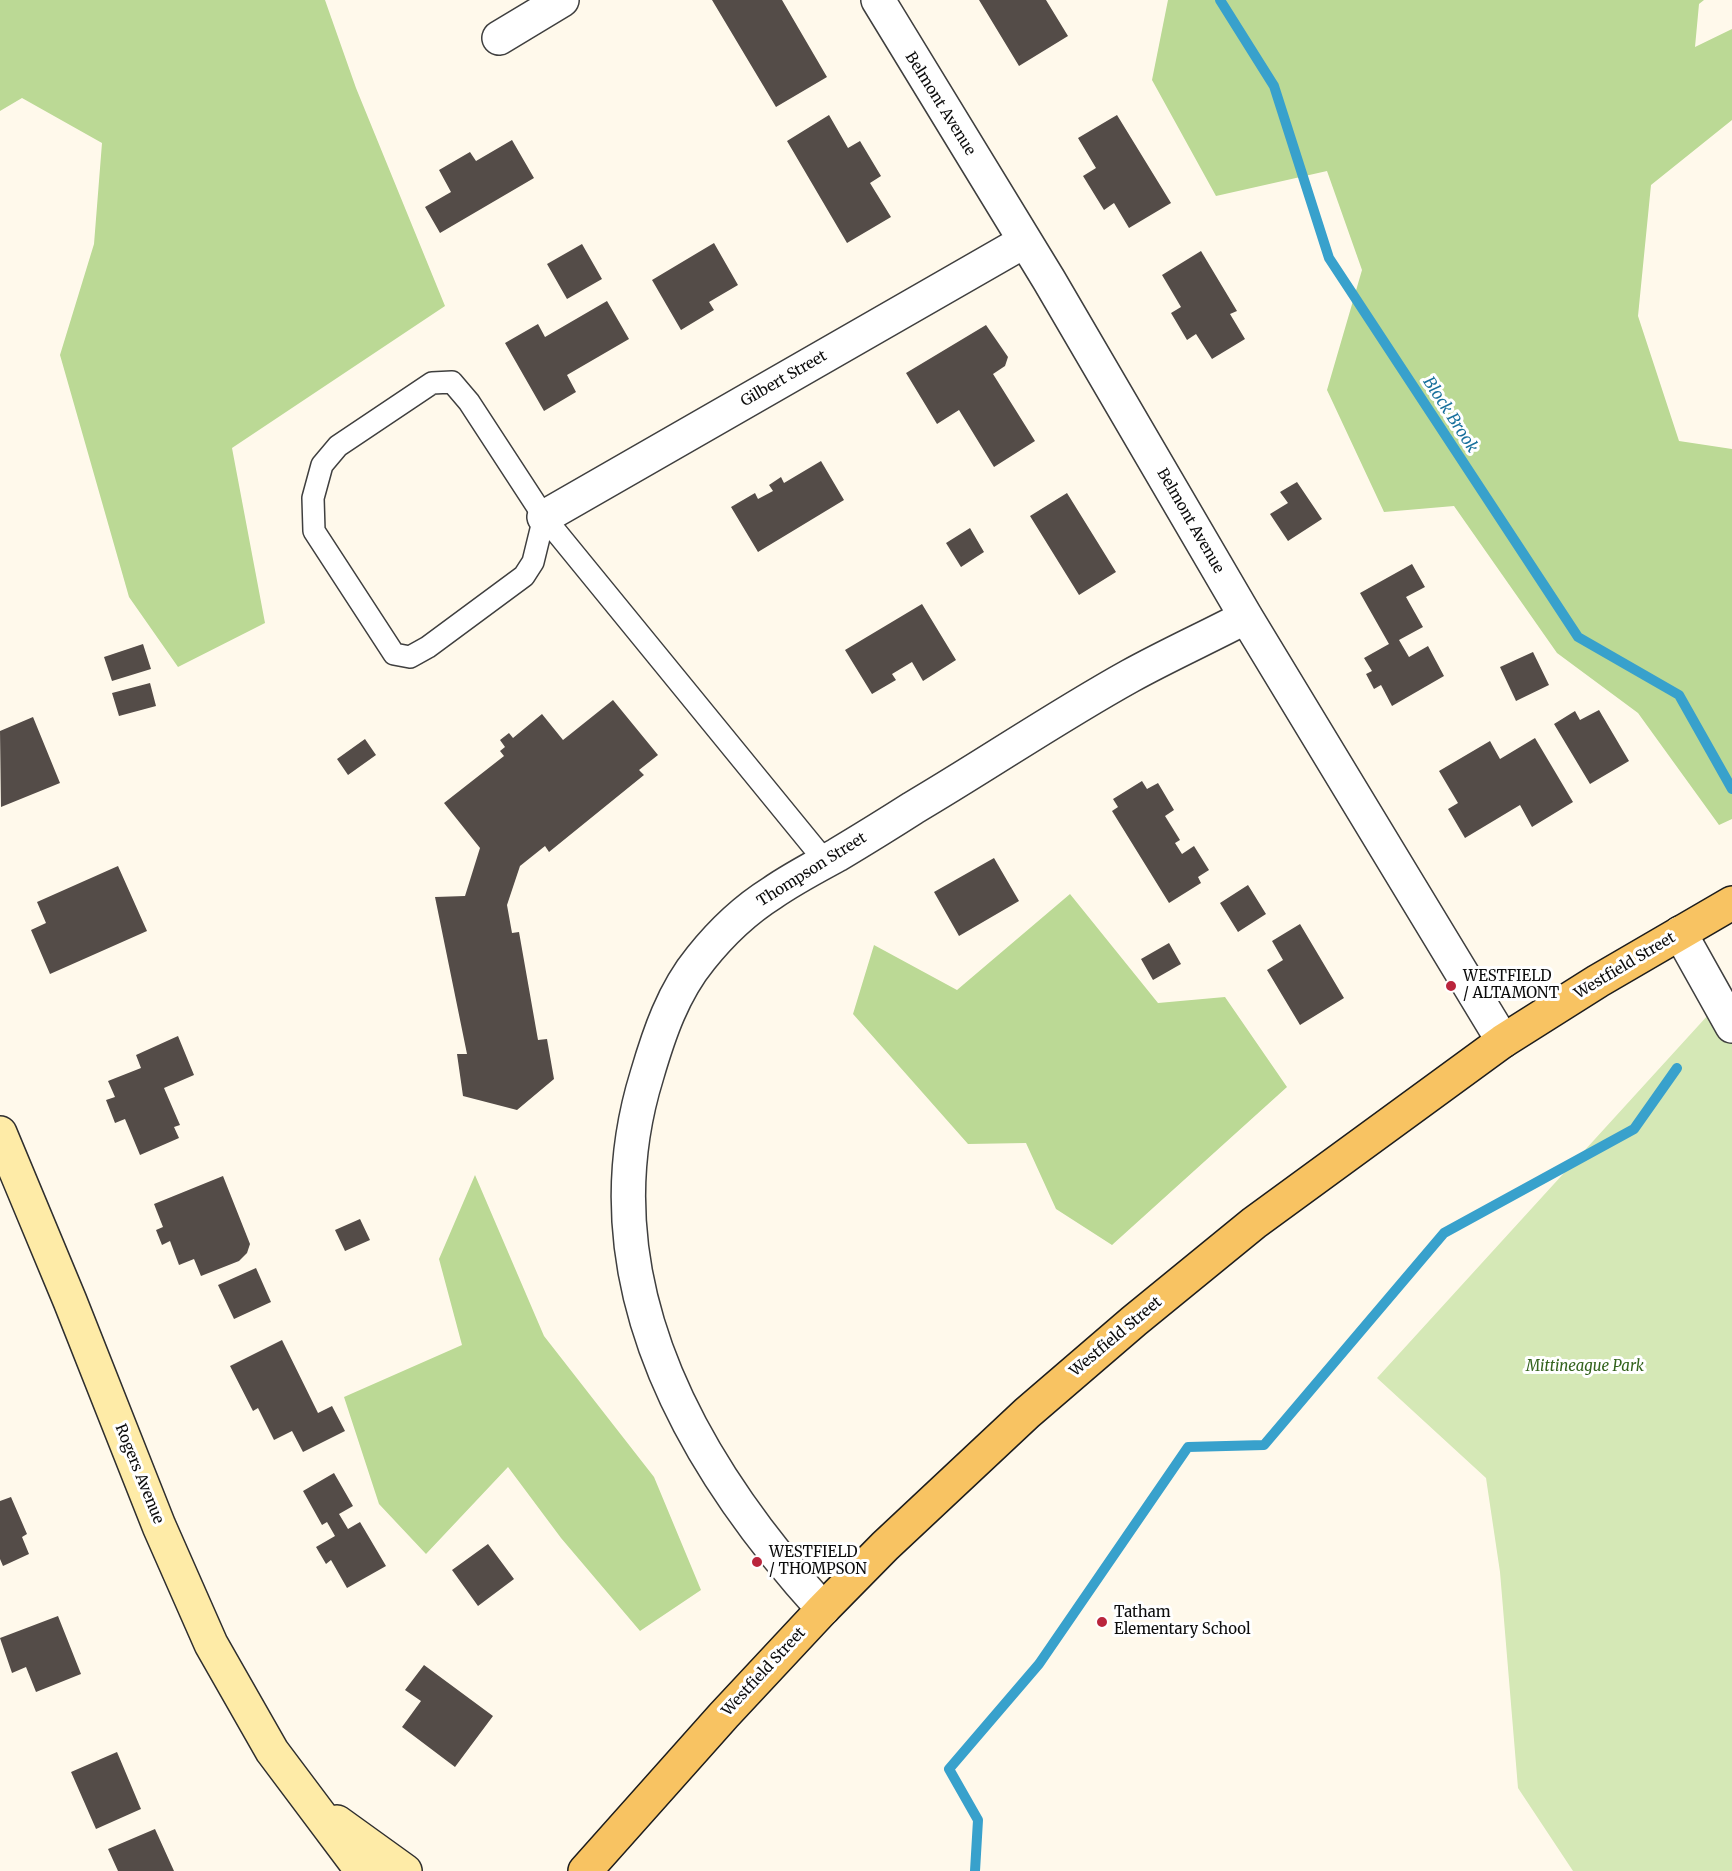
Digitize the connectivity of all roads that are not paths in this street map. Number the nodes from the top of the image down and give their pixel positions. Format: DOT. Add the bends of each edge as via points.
graph roads {
  1 [pos="562,0"];
  2 [pos="878,0"];
  3 [pos="499,38"];
  4 [pos="1025,241"];
  5 [pos="544,517"];
  6 [pos="1246,617"];
  7 [pos="825,861"];
  8 [pos="1732,903"];
  9 [pos="1680,933"];
  10 [pos="1732,1026"];
  11 [pos="1503,1041"];
  12 [pos="0,1133"];
  13 [pos="823,1609"];
  14 [pos="307,1799"];
  15 [pos="362,1871"];
  16 [pos="405,1871"];
  17 [pos="585,1871"];
  1 -- 3 [label="street"];
  2 -- 4 [label="street, Belmont Avenue"];
  4 -- 5 [label="street, Gilbert Street"];
  4 -- 6 [label="street, Belmont Avenue"];
  5 -- 5 [label="lane" via="452,382 432,383 338,446 322,465 313,498 314,531 394,654 410,657 524,576 533,562"];
  5 -- 7 [label="lane"];
  6 -- 7 [label="street, Thompson Street" via="1119,682"];
  6 -- 11 [label="street, Belmont Avenue"];
  7 -- 13 [label="street, Thompson Street" via="740,917 699,960 683,984 662,1028 643,1088 629,1162 628,1193 638,1288 656,1350 678,1401 698,1442 742,1512"];
  8 -- 9 [label="main road, Westfield Street"];
  9 -- 10 [label="street"];
  9 -- 11 [label="main road, Westfield Street"];
  11 -- 13 [label="main road, Westfield Street" via="1254,1223 1134,1321 948,1486"];
  12 -- 14 [label="main road, Rogers Avenue" via="159,1526 211,1644 272,1751"];
  13 -- 17 [label="main road, Westfield Street"];
  14 -- 15 [label="main road, Rogers Avenue"];
  14 -- 16 [label="main road, Rogers Avenue"];
}
